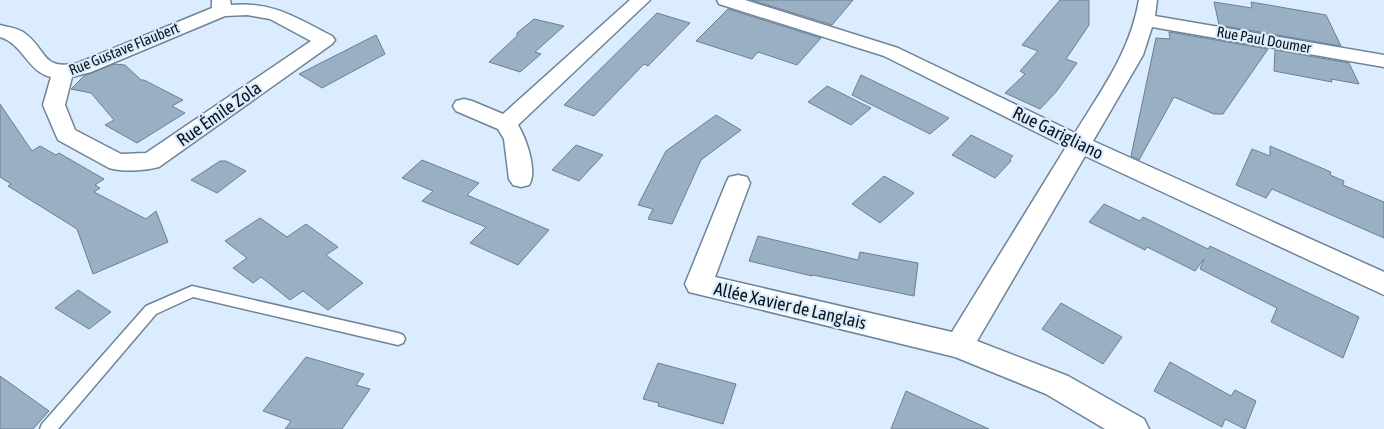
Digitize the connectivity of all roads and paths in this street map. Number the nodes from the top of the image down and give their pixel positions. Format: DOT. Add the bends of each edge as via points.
graph roads {
  1 [pos="641,0"];
  2 [pos="726,0"];
  3 [pos="752,4"];
  4 [pos="221,5"];
  5 [pos="1147,10"];
  6 [pos="0,31"];
  7 [pos="1384,61"];
  8 [pos="63,73"];
  9 [pos="464,106"];
  10 [pos="506,124"];
  11 [pos="1079,144"];
  12 [pos="521,179"];
  13 [pos="738,183"];
  14 [pos="1384,284"];
  15 [pos="398,339"];
  16 [pos="959,346"];
  17 [pos="48,429"];
  18 [pos="1133,429"];
  1 -- 10 [label="street"];
  2 -- 3 [label="street, Rue Garigliano"];
  3 -- 11 [label="street, Rue Garigliano" via="891,52"];
  4 -- 8 [label="street, Rue Gustave Flaubert" via="84,68"];
  4 -- 8 [label="street, Rue Émile Zola" via="276,14 325,40 151,161 117,162 66,135 54,105"];
  5 -- 7 [label="street, Rue Paul Doumer"];
  5 -- 11 [label="street" via="1133,54"];
  6 -- 8 [label="street, Rue Gustave Flaubert" via="17,36 45,69"];
  9 -- 10 [label="street"];
  10 -- 12 [label="street" via="516,139"];
  11 -- 14 [label="street, Rue Garigliano"];
  11 -- 16 [label="street"];
  13 -- 16 [label="street, Allée Xavier de Langlais" via="699,284"];
  15 -- 17 [label="lane" via="192,290 151,310"];
  16 -- 18 [label="street, Allée Xavier de Langlais" via="1057,386"];
}
